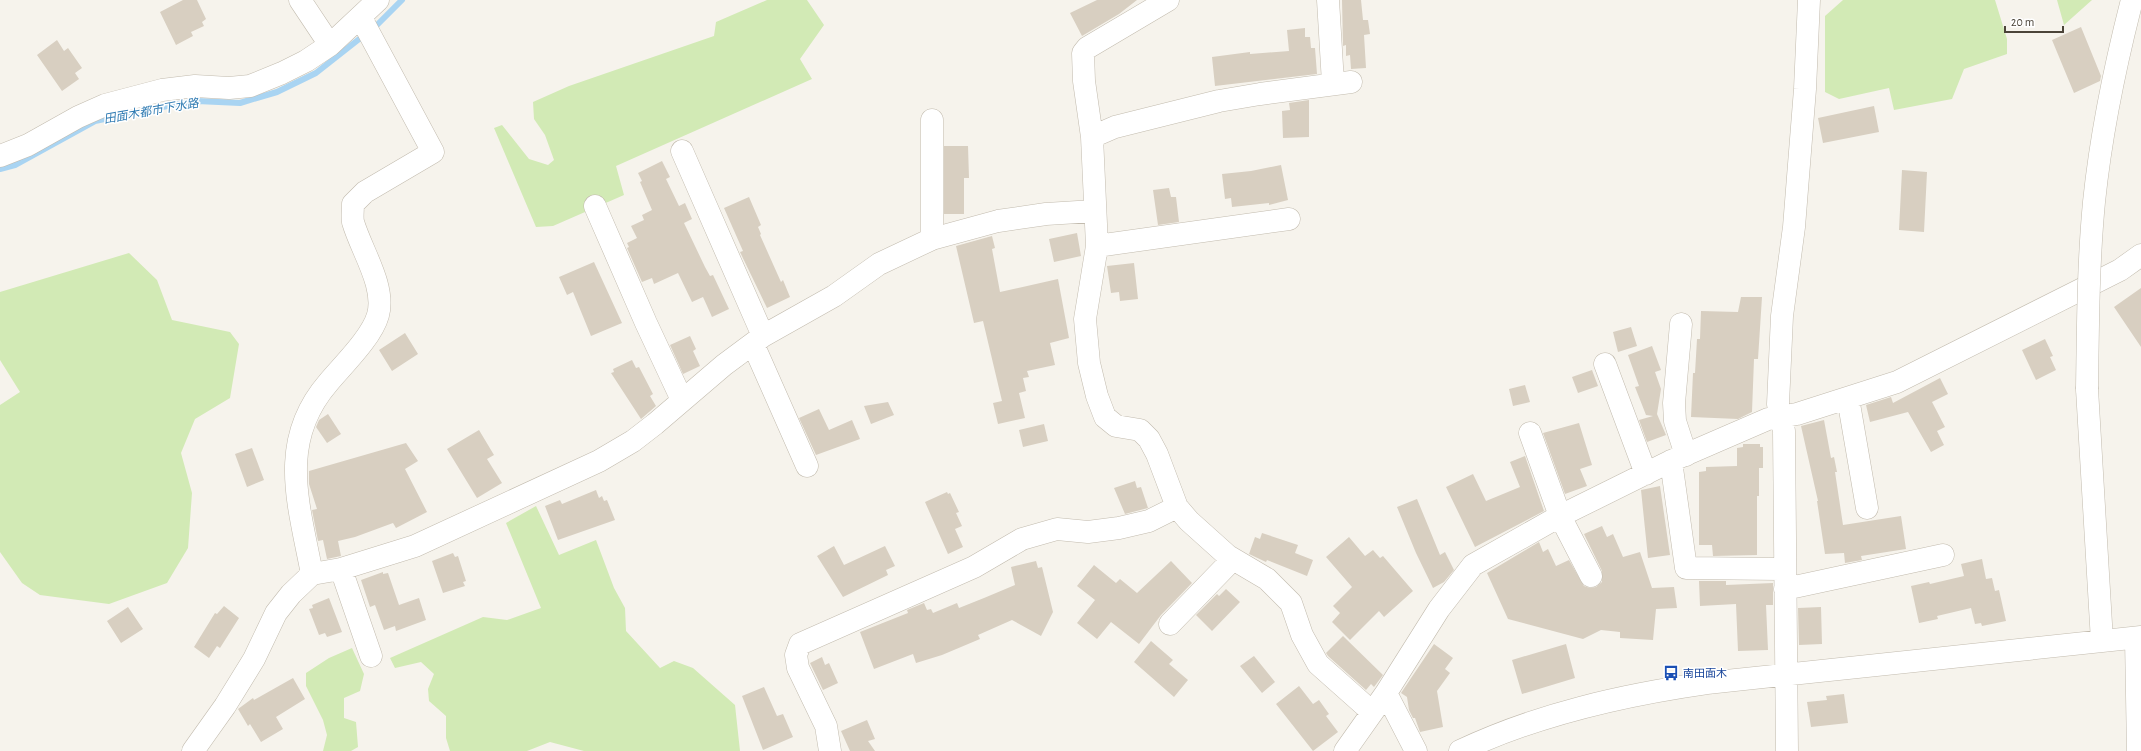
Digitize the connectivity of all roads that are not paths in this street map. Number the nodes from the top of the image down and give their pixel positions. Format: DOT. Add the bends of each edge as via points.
graph roads {
  1 [pos="300,0"];
  2 [pos="378,0"];
  3 [pos="1168,0"];
  4 [pos="1328,0"];
  5 [pos="1809,0"];
  6 [pos="2132,0"];
  7 [pos="361,18"];
  8 [pos="330,45"];
  9 [pos="932,120"];
  10 [pos="1092,137"];
  11 [pos="682,151"];
  12 [pos="0,156"];
  13 [pos="596,206"];
  14 [pos="1094,210"];
  15 [pos="1289,219"];
  16 [pos="932,239"];
  17 [pos="1097,246"];
  18 [pos="2141,255"];
  19 [pos="1681,324"];
  20 [pos="758,340"];
  21 [pos="1606,364"];
  22 [pos="1848,398"];
  23 [pos="682,400"];
  24 [pos="1782,416"];
  25 [pos="1530,432"];
  26 [pos="1678,458"];
  27 [pos="807,466"];
  28 [pos="1646,474"];
  29 [pos="1177,507"];
  30 [pos="1867,508"];
  31 [pos="1560,516"];
  32 [pos="1943,555"];
  33 [pos="1233,559"];
  34 [pos="341,569"];
  35 [pos="312,574"];
  36 [pos="1591,576"];
  37 [pos="1785,579"];
  38 [pos="1170,624"];
  39 [pos="2138,638"];
  40 [pos="2102,641"];
  41 [pos="371,656"];
  42 [pos="2139,669"];
  43 [pos="1787,676"];
  44 [pos="1386,693"];
  45 [pos="1372,712"];
  46 [pos="196,750"];
  47 [pos="830,751"];
  48 [pos="1345,751"];
  49 [pos="1416,751"];
  50 [pos="1460,751"];
  51 [pos="1787,751"];
  52 [pos="2138,751"];
  1 -- 8 [label="street"];
  2 -- 7 [label="street"];
  3 -- 10 [label="street" via="1086,48 1083,53"];
  4 -- 10 [label="street" via="1342,82 1219,101 1115,127"];
  5 -- 24 [label="street" via="1795,219 1782,316 1778,404"];
  6 -- 40 [label="street, bridge" via="2109,100 2094,201 2088,295 2087,389"];
  7 -- 8 [label="street"];
  7 -- 35 [label="street" via="433,152 366,192 353,204 352,221 379,291 378,315 368,333 323,389 298,438 294,461 296,493"];
  8 -- 12 [label="street" via="306,61 250,86 188,86 105,105 78,117 28,146"];
  9 -- 16 [label="street"];
  10 -- 14 [label="street"];
  11 -- 20 [label="street"];
  13 -- 23 [label="street"];
  14 -- 16 [label="street" via="998,221"];
  14 -- 17 [label="street"];
  15 -- 17 [label="street"];
  16 -- 20 [label="street" via="879,264 834,296"];
  17 -- 29 [label="street" via="1085,319 1089,363 1097,396 1105,417 1116,426 1140,430 1149,439"];
  18 -- 22 [label="street" via="2120,270 1897,382"];
  19 -- 26 [label="street" via="1674,403"];
  20 -- 23 [label="street"];
  20 -- 27 [label="street"];
  21 -- 28 [label="street"];
  22 -- 24 [label="street" via="1797,414"];
  22 -- 30 [label="street"];
  23 -- 34 [label="street" via="633,441 599,460 415,546"];
  24 -- 26 [label="street" via="1768,419"];
  24 -- 37 [label="street"];
  25 -- 31 [label="street"];
  26 -- 28 [label="street"];
  26 -- 37 [label="street" via="1686,568"];
  28 -- 31 [label="street"];
  29 -- 33 [label="street" via="1189,521"];
  29 -- 47 [label="street" via="1149,521 1119,528 1088,532 1057,529 1022,540 974,567 815,635 800,644 796,655 798,668 826,726"];
  31 -- 36 [label="street"];
  31 -- 44 [label="street" via="1473,565 1439,609"];
  32 -- 37 [label="street"];
  33 -- 38 [label="street"];
  33 -- 45 [label="street" via="1267,579 1291,603 1302,635 1318,664"];
  34 -- 35 [label="street"];
  34 -- 41 [label="street"];
  35 -- 46 [label="street" via="276,613 254,659"];
  37 -- 43 [label="street"];
  39 -- 40 [label="street"];
  39 -- 42 [label="street"];
  40 -- 43 [label="street"];
  42 -- 52 [label="street"];
  43 -- 50 [label="street" via="1707,683 1648,692 1558,714"];
  43 -- 51 [label="street"];
  44 -- 45 [label="street"];
  44 -- 49 [label="street"];
  45 -- 48 [label="street"];
}
